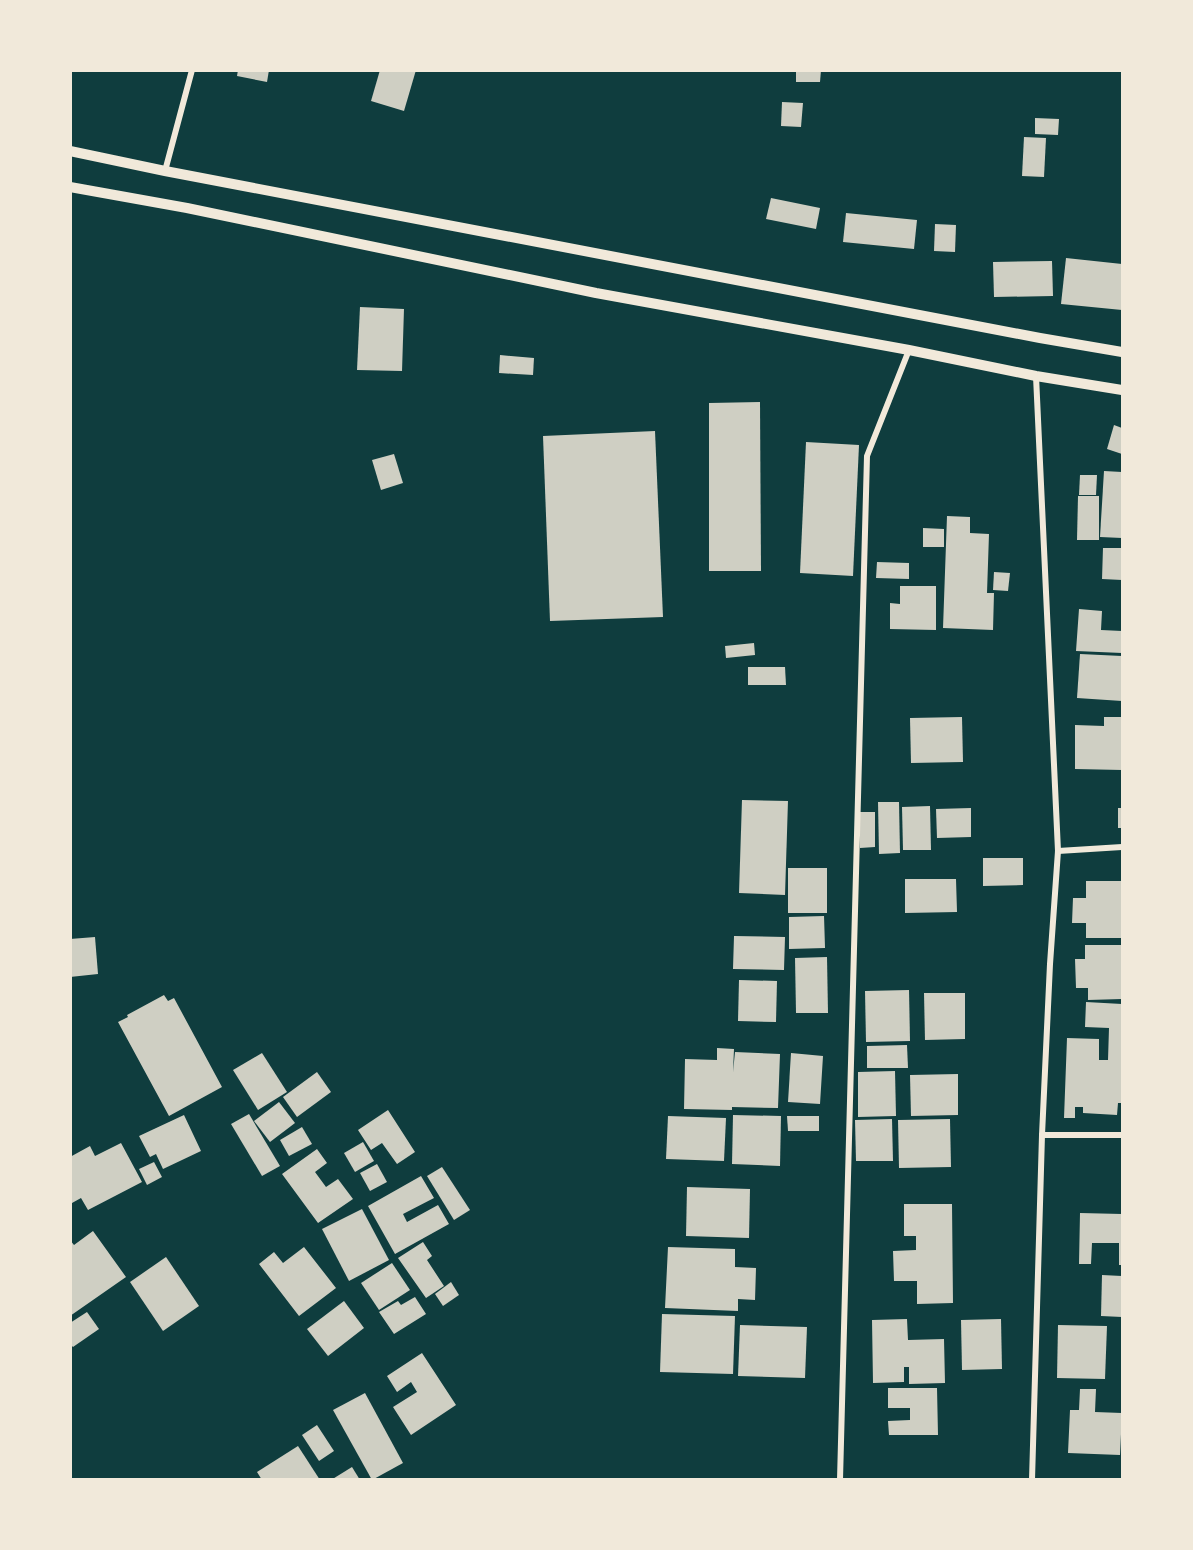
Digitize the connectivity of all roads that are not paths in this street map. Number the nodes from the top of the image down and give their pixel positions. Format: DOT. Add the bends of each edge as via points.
graph roads {
  1 [pos="192,70"];
  2 [pos="70,151"];
  3 [pos="165,171"];
  4 [pos="70,187"];
  5 [pos="909,350"];
  6 [pos="1122,352"];
  7 [pos="1036,376"];
  8 [pos="1122,390"];
  9 [pos="1122,847"];
  10 [pos="1058,851"];
  11 [pos="1042,1135"];
  12 [pos="1122,1135"];
  13 [pos="840,1479"];
  14 [pos="1032,1479"];
  1 -- 3 [label="street"];
  2 -- 3 [label="street"];
  3 -- 6 [label="street"];
  4 -- 5 [label="street" via="596,293"];
  5 -- 7 [label="street"];
  5 -- 13 [label="street" via="867,456"];
  7 -- 8 [label="street"];
  7 -- 10 [label="street"];
  9 -- 10 [label="street"];
  10 -- 11 [label="street"];
  11 -- 12 [label="street"];
  11 -- 14 [label="street"];
}
